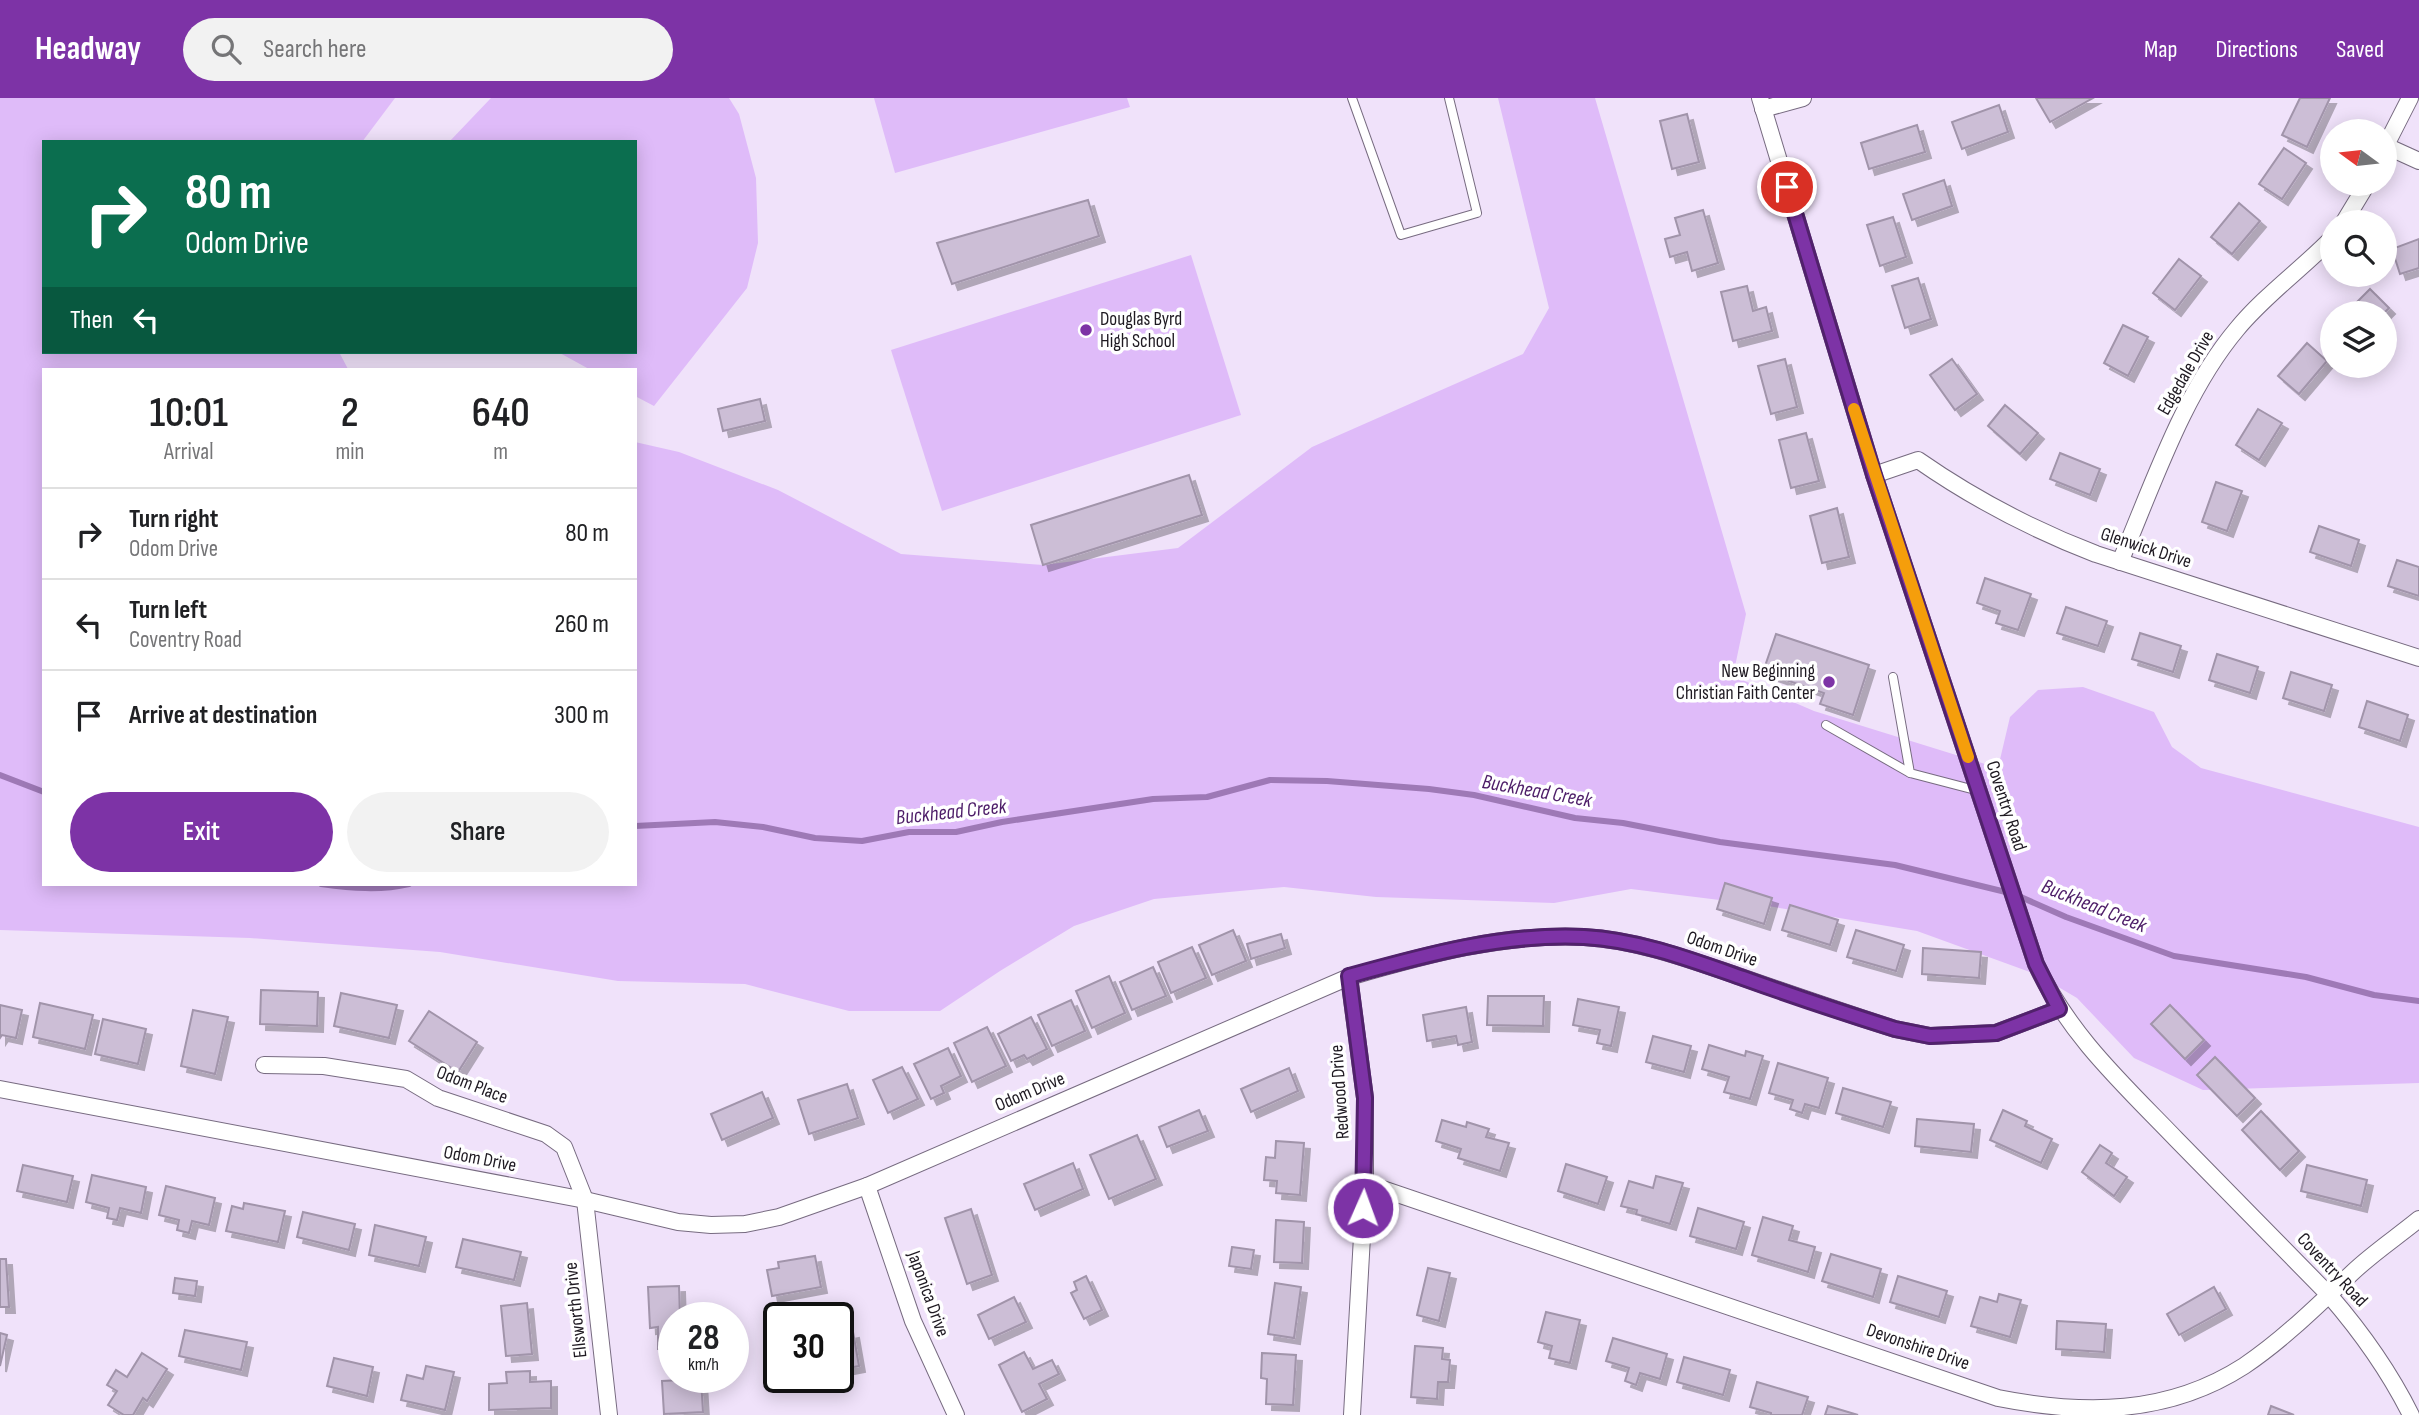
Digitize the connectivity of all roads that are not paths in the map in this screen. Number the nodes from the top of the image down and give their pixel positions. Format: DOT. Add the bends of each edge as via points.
graph roads {
  1 [pos="1352,98"];
  2 [pos="1449,98"];
  3 [pos="1803,98"];
  4 [pos="2410,98"];
  5 [pos="1762,104"];
  6 [pos="2398,122"];
  7 [pos="2398,151"];
  8 [pos="2419,161"];
  9 [pos="2320,250"];
  10 [pos="1874,475"];
  11 [pos="2120,562"];
  12 [pos="2419,658"];
  13 [pos="1893,677"];
  14 [pos="1826,725"];
  15 [pos="1910,773"];
  16 [pos="1979,791"];
  17 [pos="1349,976"];
  18 [pos="2059,1009"];
  19 [pos="264,1065"];
  20 [pos="0,1089"];
  21 [pos="1365,1183"];
  22 [pos="867,1185"];
  23 [pos="585,1200"];
  24 [pos="2419,1219"];
  25 [pos="2330,1296"];
  26 [pos="609,1415"];
  27 [pos="956,1415"];
  28 [pos="1352,1415"];
  29 [pos="2411,1415"];
  1 -- 2 [label="lane" via="1401,235 1477,213"];
  3 -- 5 [label="street"];
  4 -- 6 [label="street"];
  5 -- 10 [label="street, Coventry Road"];
  7 -- 8 [label="street"];
  9 -- 11 [label="street, Edgedale Drive" via="2263,300 2213,361 2183,415"];
  10 -- 11 [label="street, Glenwick Drive" via="1918,460 2007,516"];
  10 -- 16 [label="street, Coventry Road"];
  11 -- 12 [label="street, Glenwick Drive"];
  13 -- 15 [label="lane"];
  14 -- 15 [label="lane"];
  15 -- 16 [label="lane"];
  16 -- 18 [label="street, Coventry Road" via="2036,964"];
  17 -- 18 [label="street, Odom Drive" via="1422,956 1521,938 1587,937 1677,955 1850,1015 1930,1036 1996,1033"];
  17 -- 21 [label="street, Redwood Drive" via="1365,1098"];
  17 -- 22 [label="street, Odom Drive"];
  18 -- 25 [label="street, Coventry Road" via="2112,1073"];
  19 -- 23 [label="street, Odom Place" via="324,1066 406,1079 438,1098 546,1134 564,1147"];
  20 -- 23 [label="street, Odom Drive"];
  21 -- 25 [label="street, Devonshire Drive" via="1998,1398 2041,1407 2111,1409 2180,1396 2243,1366"];
  21 -- 28 [label="street, Redwood Drive"];
  22 -- 23 [label="street, Odom Drive" via="779,1217 745,1224 678,1222"];
  22 -- 27 [label="street, Japonica Drive" via="913,1321"];
  23 -- 26 [label="street, Ellsworth Drive"];
  24 -- 25 [label="street, Devonshire Drive"];
  25 -- 29 [label="street, Coventry Road" via="2380,1361"];
}
